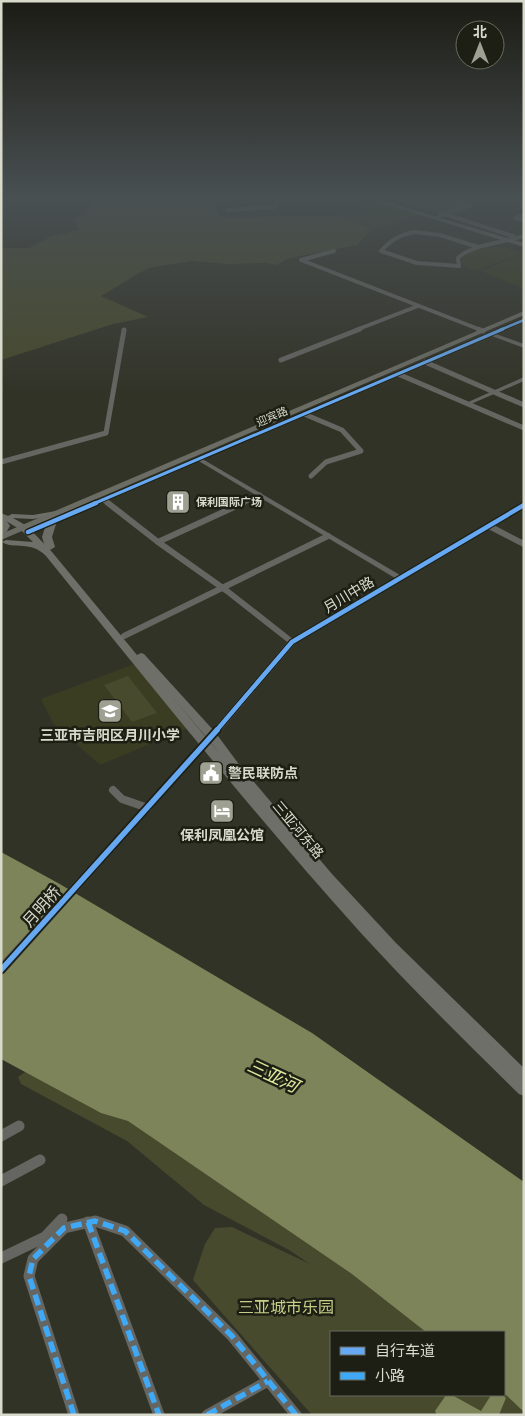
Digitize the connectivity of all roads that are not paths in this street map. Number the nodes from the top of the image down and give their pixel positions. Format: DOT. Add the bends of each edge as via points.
graph roads {
  1 [pos="309,263"];
  2 [pos="418,263"];
  3 [pos="459,263"];
  4 [pos="418,306"];
  5 [pos="524,313"];
  6 [pos="524,320"];
  7 [pos="124,330"];
  8 [pos="482,331"];
  9 [pos="492,334"];
  10 [pos="524,346"];
  11 [pos="281,360"];
  12 [pos="425,362"];
  13 [pos="398,374"];
  14 [pos="524,379"];
  15 [pos="494,392"];
  16 [pos="469,404"];
  17 [pos="524,405"];
  18 [pos="304,414"];
  19 [pos="524,428"];
  20 [pos="199,459"];
  21 [pos="1,462"];
  22 [pos="311,476"];
  23 [pos="260,495"];
  24 [pos="104,500"];
  25 [pos="524,505"];
  26 [pos="1,510"];
  27 [pos="59,512"];
  28 [pos="12,516"];
  29 [pos="1,517"];
  30 [pos="52,521"];
  31 [pos="489,526"];
  32 [pos="29,529"];
  33 [pos="328,536"];
  34 [pos="2,539"];
  35 [pos="158,542"];
  36 [pos="524,544"];
  37 [pos="48,549"];
  38 [pos="400,578"];
  39 [pos="223,588"];
  40 [pos="124,636"];
  41 [pos="292,642"];
  42 [pos="208,740"];
  43 [pos="113,790"];
  44 [pos="148,808"];
  45 [pos="1,970"];
  46 [pos="524,1078"];
  47 [pos="524,1090"];
  48 [pos="19,1126"];
  49 [pos="1,1136"];
  50 [pos="40,1160"];
  51 [pos="1,1181"];
  52 [pos="62,1219"];
  53 [pos="88,1222"];
  54 [pos="1,1258"];
  55 [pos="268,1381"];
  56 [pos="74,1415"];
  57 [pos="159,1415"];
  58 [pos="207,1415"];
  59 [pos="296,1415"];
  1 -- 4 [label="street"];
  2 -- 3 [label="street" via="459,266"];
  4 -- 8 [label="street"];
  4 -- 11 [label="street"];
  5 -- 8 [label="highway, 迎宾路"];
  6 -- 9 [label="highway, 迎宾路"];
  7 -- 21 [label="street" via="106,433"];
  8 -- 27 [label="highway, 迎宾路"];
  9 -- 10 [label="street"];
  9 -- 12 [label="highway, 迎宾路"];
  12 -- 13 [label="highway, 迎宾路"];
  12 -- 15 [label="street"];
  13 -- 16 [label="street"];
  13 -- 18 [label="highway, 迎宾路"];
  14 -- 15 [label="street"];
  15 -- 16 [label="street"];
  15 -- 17 [label="street"];
  16 -- 19 [label="street"];
  18 -- 20 [label="highway, 迎宾路"];
  18 -- 22 [label="street" via="342,430 361,451 326,462"];
  20 -- 23 [label="street"];
  20 -- 24 [label="highway, 迎宾路"];
  23 -- 33 [label="street"];
  23 -- 35 [label="street"];
  24 -- 30 [label="highway, 迎宾路"];
  24 -- 35 [label="street"];
  25 -- 31 [label="street, 月川中路"];
  26 -- 28 [label="main road, 三亚河东路"];
  27 -- 28 [label="main road" via="33,517"];
  27 -- 32 [label="highway, 迎宾路"];
  28 -- 32 [label="main road, 三亚河东路"];
  29 -- 32 [label="main road, 三亚河东路"];
  29 -- 34 [label="main road" via="5,526"];
  30 -- 32 [label="highway, 迎宾路"];
  30 -- 37 [label="main road" via="47,537"];
  31 -- 36 [label="street"];
  31 -- 38 [label="street, 月川中路"];
  32 -- 34 [label="highway, 迎宾路"];
  32 -- 37 [label="main road, 三亚河东路"];
  33 -- 38 [label="street"];
  33 -- 39 [label="street"];
  34 -- 37 [label="main road"];
  35 -- 39 [label="street"];
  37 -- 40 [label="main road, 三亚河东路"];
  37 -- 42 [label="main road, 三亚河东路"];
  38 -- 41 [label="street, 月川中路"];
  39 -- 40 [label="street"];
  39 -- 41 [label="street"];
  40 -- 42 [label="main road, 三亚河东路"];
  41 -- 42 [label="street, 月川中路"];
  42 -- 44 [label="street, 月川中路"];
  42 -- 46 [label="main road, 三亚河东路" via="392,946"];
  42 -- 47 [label="main road, 三亚河东路" via="316,875"];
  43 -- 44 [label="street" via="122,798"];
  44 -- 45 [label="street, 月明桥"];
  48 -- 49 [label="street"];
  50 -- 51 [label="street"];
  52 -- 54 [label="street" via="45,1238"];
  53 -- 55 [label="street" via="95,1221 124,1232 232,1336"];
  53 -- 56 [label="street" via="64,1228 33,1260 28,1276"];
  53 -- 57 [label="street"];
  55 -- 58 [label="street"];
  55 -- 59 [label="street"];
}
